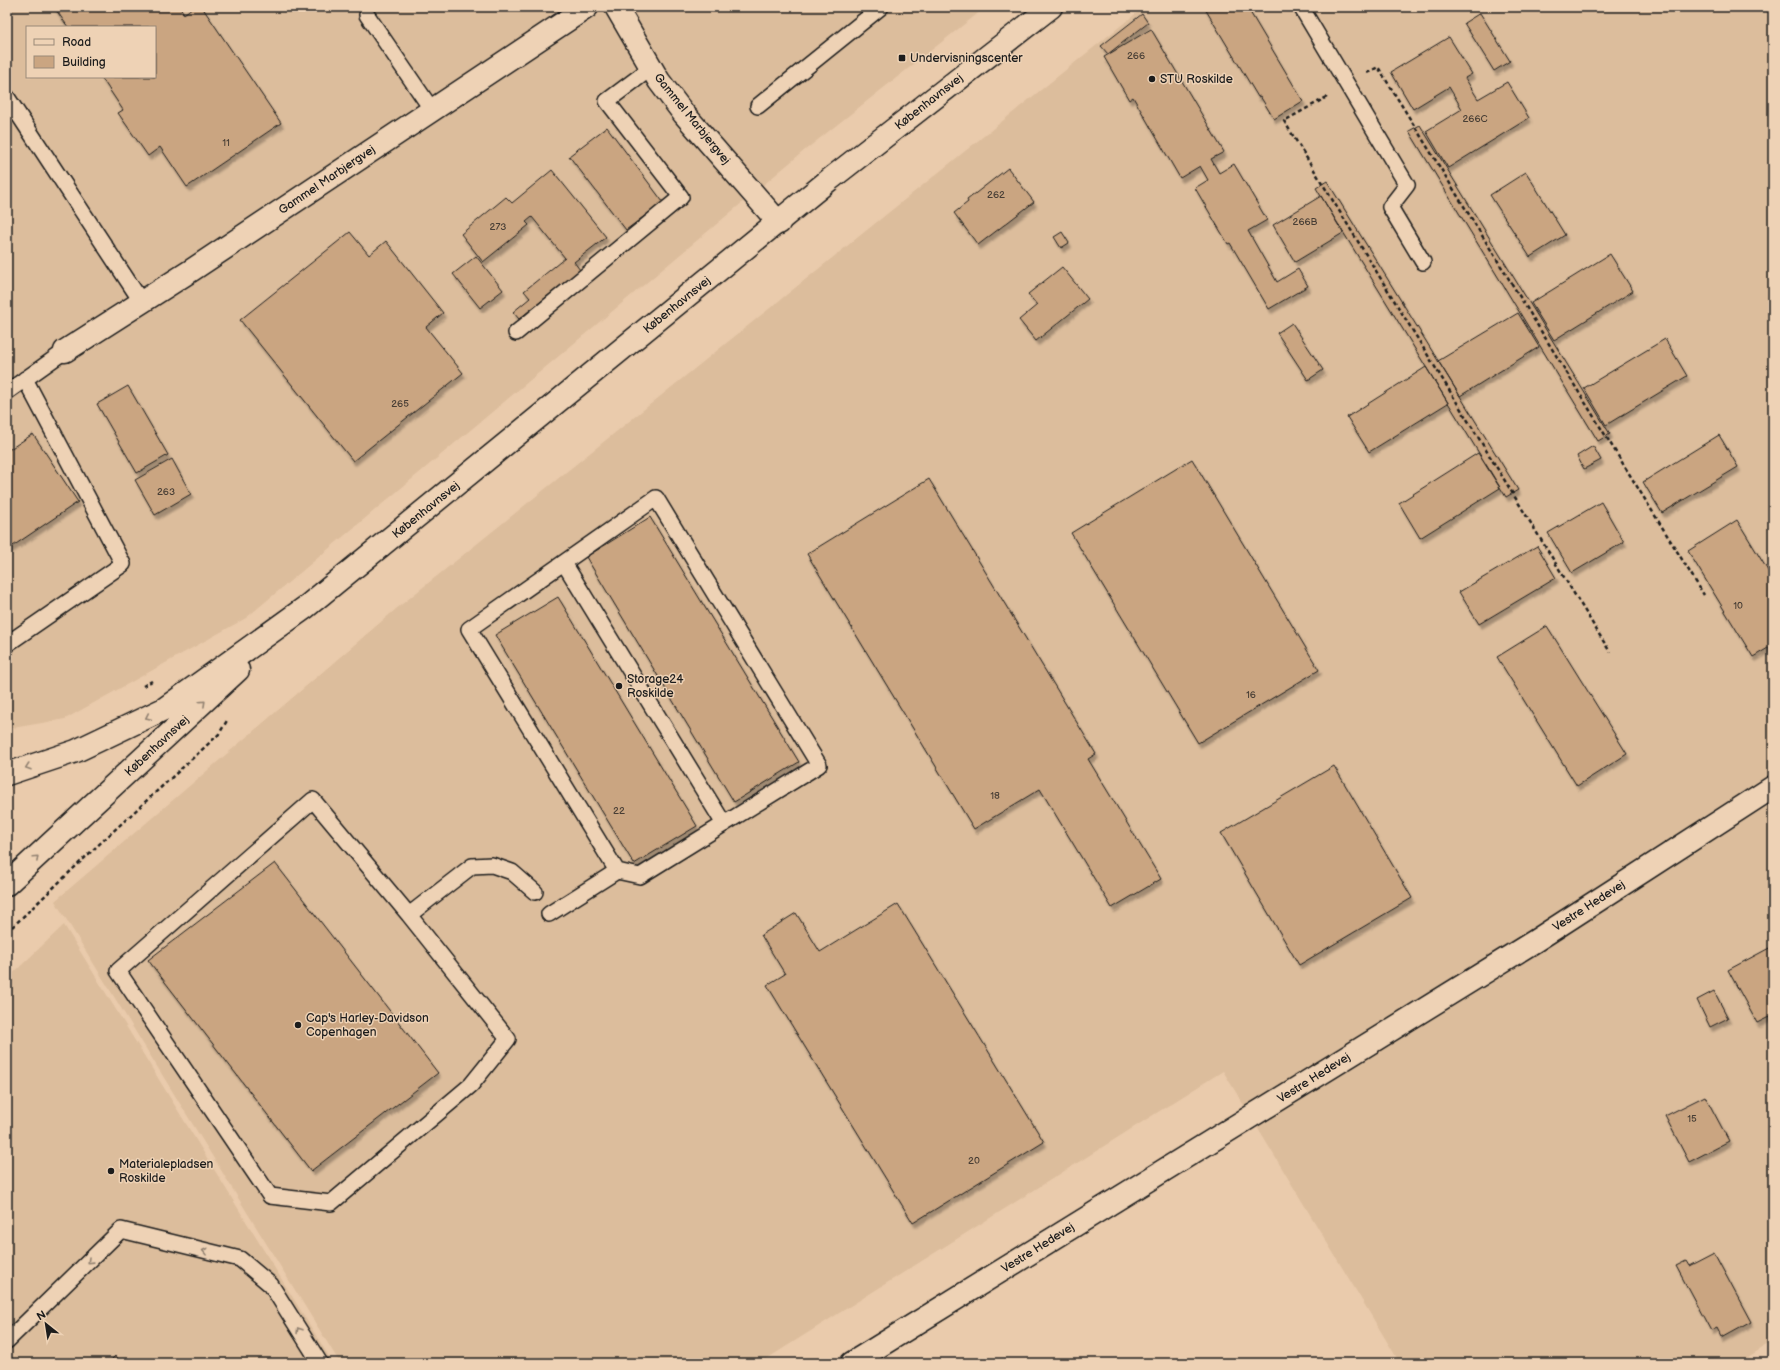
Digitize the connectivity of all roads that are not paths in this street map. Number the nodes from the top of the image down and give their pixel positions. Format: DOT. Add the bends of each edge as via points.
graph roads {
  1 [pos="587,7"];
  2 [pos="616,7"];
  3 [pos="881,7"];
  4 [pos="1051,7"];
  5 [pos="1301,7"];
  6 [pos="366,15"];
  7 [pos="651,68"];
  8 [pos="7,97"];
  9 [pos="758,106"];
  10 [pos="432,110"];
  11 [pos="779,223"];
  12 [pos="1423,262"];
  13 [pos="141,301"];
  14 [pos="516,333"];
  15 [pos="65,351"];
  16 [pos="25,380"];
  17 [pos="7,392"];
  18 [pos="564,563"];
  19 [pos="306,607"];
  20 [pos="7,644"];
  21 [pos="7,774"];
  22 [pos="1773,787"];
  23 [pos="724,824"];
  24 [pos="617,871"];
  25 [pos="7,884"];
  26 [pos="535,892"];
  27 [pos="549,914"];
  28 [pos="409,915"];
  29 [pos="7,1341"];
  30 [pos="320,1363"];
  31 [pos="852,1363"];
  1 -- 10 [label="street, Gammel Marbjergvej"];
  2 -- 7 [label="street, Gammel Marbjergvej"];
  3 -- 9 [label="lane"];
  4 -- 11 [label="street, Københavnsvej" via="829,180"];
  5 -- 12 [label="lane" via="1407,185 1390,207"];
  6 -- 10 [label="lane"];
  7 -- 11 [label="street, Gammel Marbjergvej" via="684,114"];
  7 -- 14 [label="lane" via="607,101 681,197"];
  8 -- 13 [label="lane"];
  10 -- 13 [label="street, Gammel Marbjergvej" via="192,270"];
  11 -- 19 [label="street, Københavnsvej"];
  13 -- 15 [label="street, Gammel Marbjergvej"];
  15 -- 16 [label="lane"];
  16 -- 17 [label="lane"];
  16 -- 20 [label="lane" via="123,564"];
  18 -- 23 [label="lane"];
  18 -- 23 [label="lane" via="656,498 819,766"];
  18 -- 24 [label="lane" via="469,629"];
  19 -- 21 [label="street, Københavnsvej, one-way" via="164,709 76,751"];
  25 -- 19 [label="street, Københavnsvej, one-way"];
  22 -- 31 [label="street, Vestre Hedevej" via="1536,941"];
  23 -- 24 [label="lane" via="640,876"];
  24 -- 27 [label="lane"];
  26 -- 28 [label="lane" via="512,872 492,865 472,866"];
  28 -- 28 [label="lane" via="508,1039 471,1085 331,1203 270,1196 118,971 313,800"];
  30 -- 29 [label="lane, one-way" via="271,1285 240,1259 121,1230"];
}
